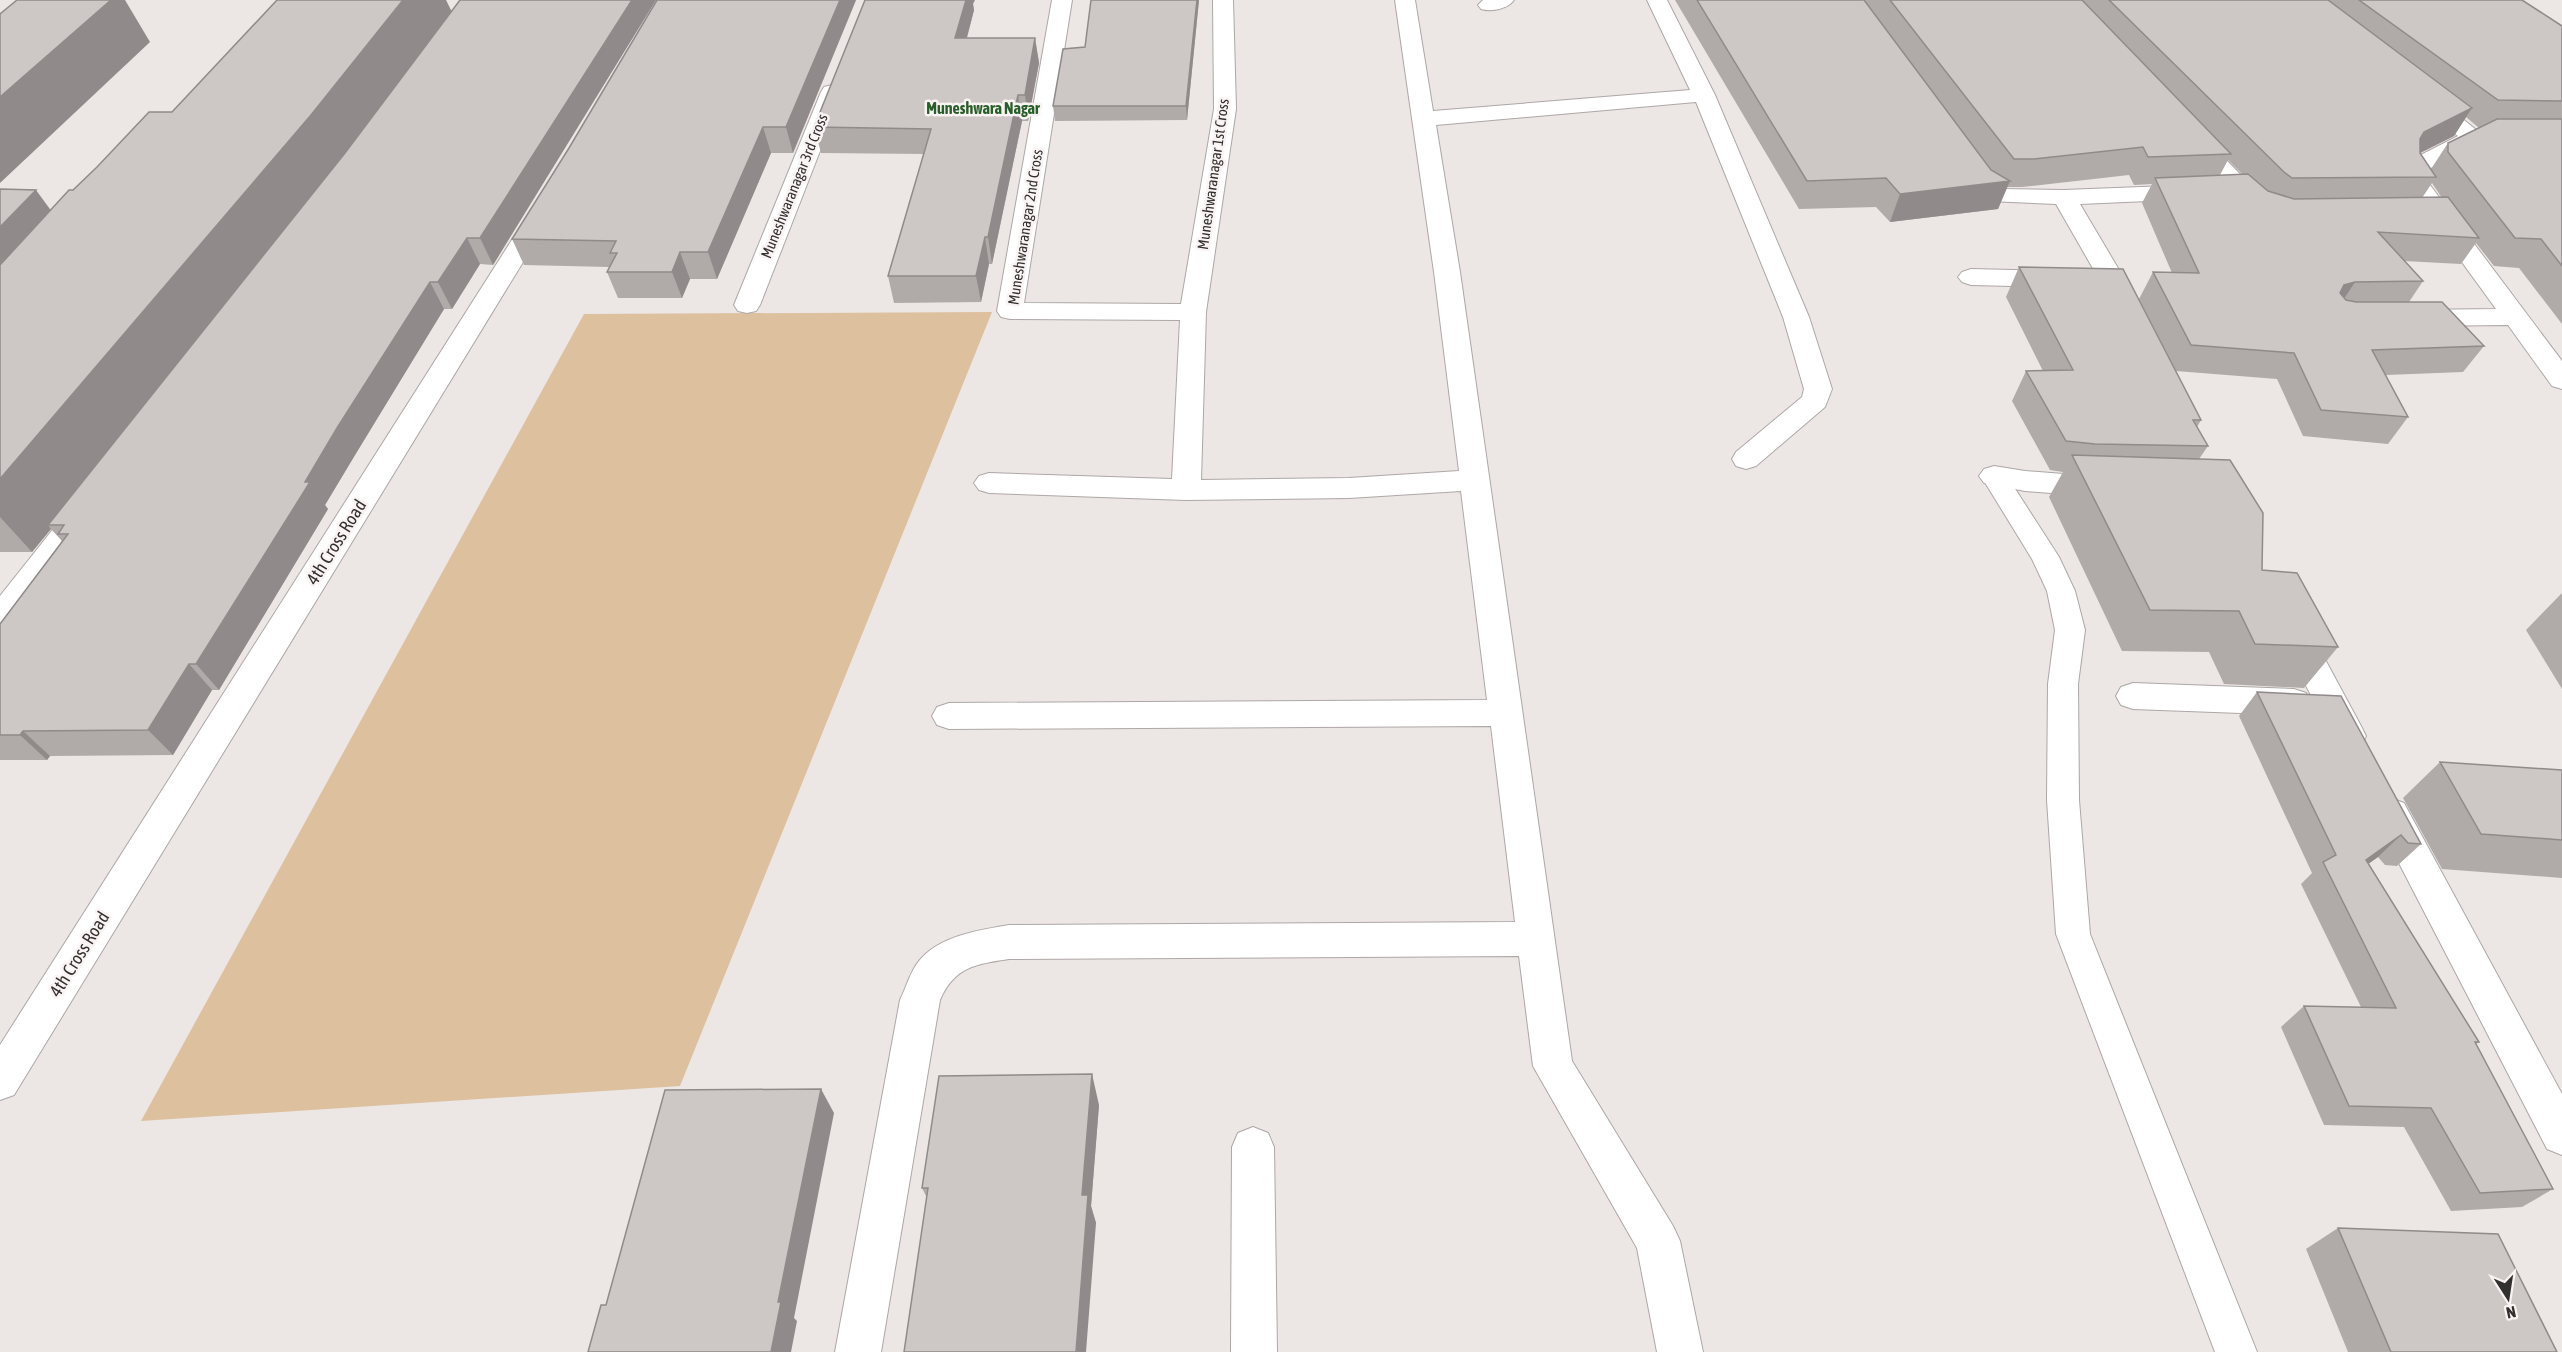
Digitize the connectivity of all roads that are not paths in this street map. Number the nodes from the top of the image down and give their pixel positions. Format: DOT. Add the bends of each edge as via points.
graph roads {
  1 [pos="1062,0"];
  2 [pos="1223,0"];
  3 [pos="1405,0"];
  4 [pos="1657,0"];
  5 [pos="838,76"];
  6 [pos="2410,89"];
  7 [pos="1704,94"];
  8 [pos="1423,119"];
  9 [pos="2178,124"];
  10 [pos="1961,154"];
  11 [pos="2242,190"];
  12 [pos="554,194"];
  13 [pos="2064,197"];
  14 [pos="2279,216"];
  15 [pos="1971,277"];
  16 [pos="2094,280"];
  17 [pos="747,305"];
  18 [pos="1193,312"];
  19 [pos="2516,317"];
  20 [pos="2385,318"];
  21 [pos="2140,332"];
  22 [pos="2562,380"];
  23 [pos="1746,459"];
  24 [pos="1994,476"];
  25 [pos="1474,480"];
  26 [pos="989,483"];
  27 [pos="2125,487"];
  28 [pos="102,489"];
  29 [pos="1186,490"];
  30 [pos="2282,609"];
  31 [pos="0,619"];
  32 [pos="2133,696"];
  33 [pos="2332,704"];
  34 [pos="1506,713"];
  35 [pos="949,716"];
  36 [pos="1536,939"];
  37 [pos="0,1081"];
  38 [pos="2562,1135"];
  39 [pos="1253,1147"];
  40 [pos="858,1352"];
  41 [pos="1254,1352"];
  42 [pos="1680,1352"];
  43 [pos="2236,1352"];
  1 -- 18 [label="street, Muneshwaranagar 2nd Cross" via="1010,311"];
  2 -- 18 [label="street, Muneshwaranagar 1st Cross" via="1225,109"];
  3 -- 8 [label="street"];
  4 -- 7 [label="street"];
  5 -- 17 [label="street, Muneshwaranagar 3rd Cross"];
  6 -- 19 [label="street" via="2485,137 2415,167 2415,181 2428,214"];
  7 -- 8 [label="street"];
  7 -- 23 [label="street" via="1796,317 1818,389 1815,401"];
  8 -- 25 [label="street"];
  9 -- 11 [label="street"];
  10 -- 13 [label="street" via="1996,196"];
  11 -- 13 [label="street"];
  11 -- 14 [label="street" via="2257,207"];
  12 -- 37 [label="street, 4th Cross Road"];
  13 -- 16 [label="street"];
  15 -- 16 [label="street"];
  16 -- 21 [label="street"];
  18 -- 29 [label="street, Muneshwaranagar 1st Cross"];
  19 -- 20 [label="street"];
  19 -- 22 [label="street"];
  24 -- 27 [label="street"];
  24 -- 43 [label="lane" via="2045,557 2061,591 2070,630 2063,684 2063,788 2073,934"];
  25 -- 29 [label="street" via="1349,488"];
  25 -- 34 [label="street"];
  26 -- 29 [label="street"];
  28 -- 31 [label="street"];
  30 -- 33 [label="street"];
  32 -- 33 [label="street"];
  33 -- 38 [label="street"];
  34 -- 35 [label="street"];
  34 -- 36 [label="street"];
  36 -- 40 [label="street" via="1010,942 954,955 932,974 920,1000"];
  36 -- 42 [label="street" via="1553,1066 1658,1241"];
  39 -- 41 [label="street"];
}
